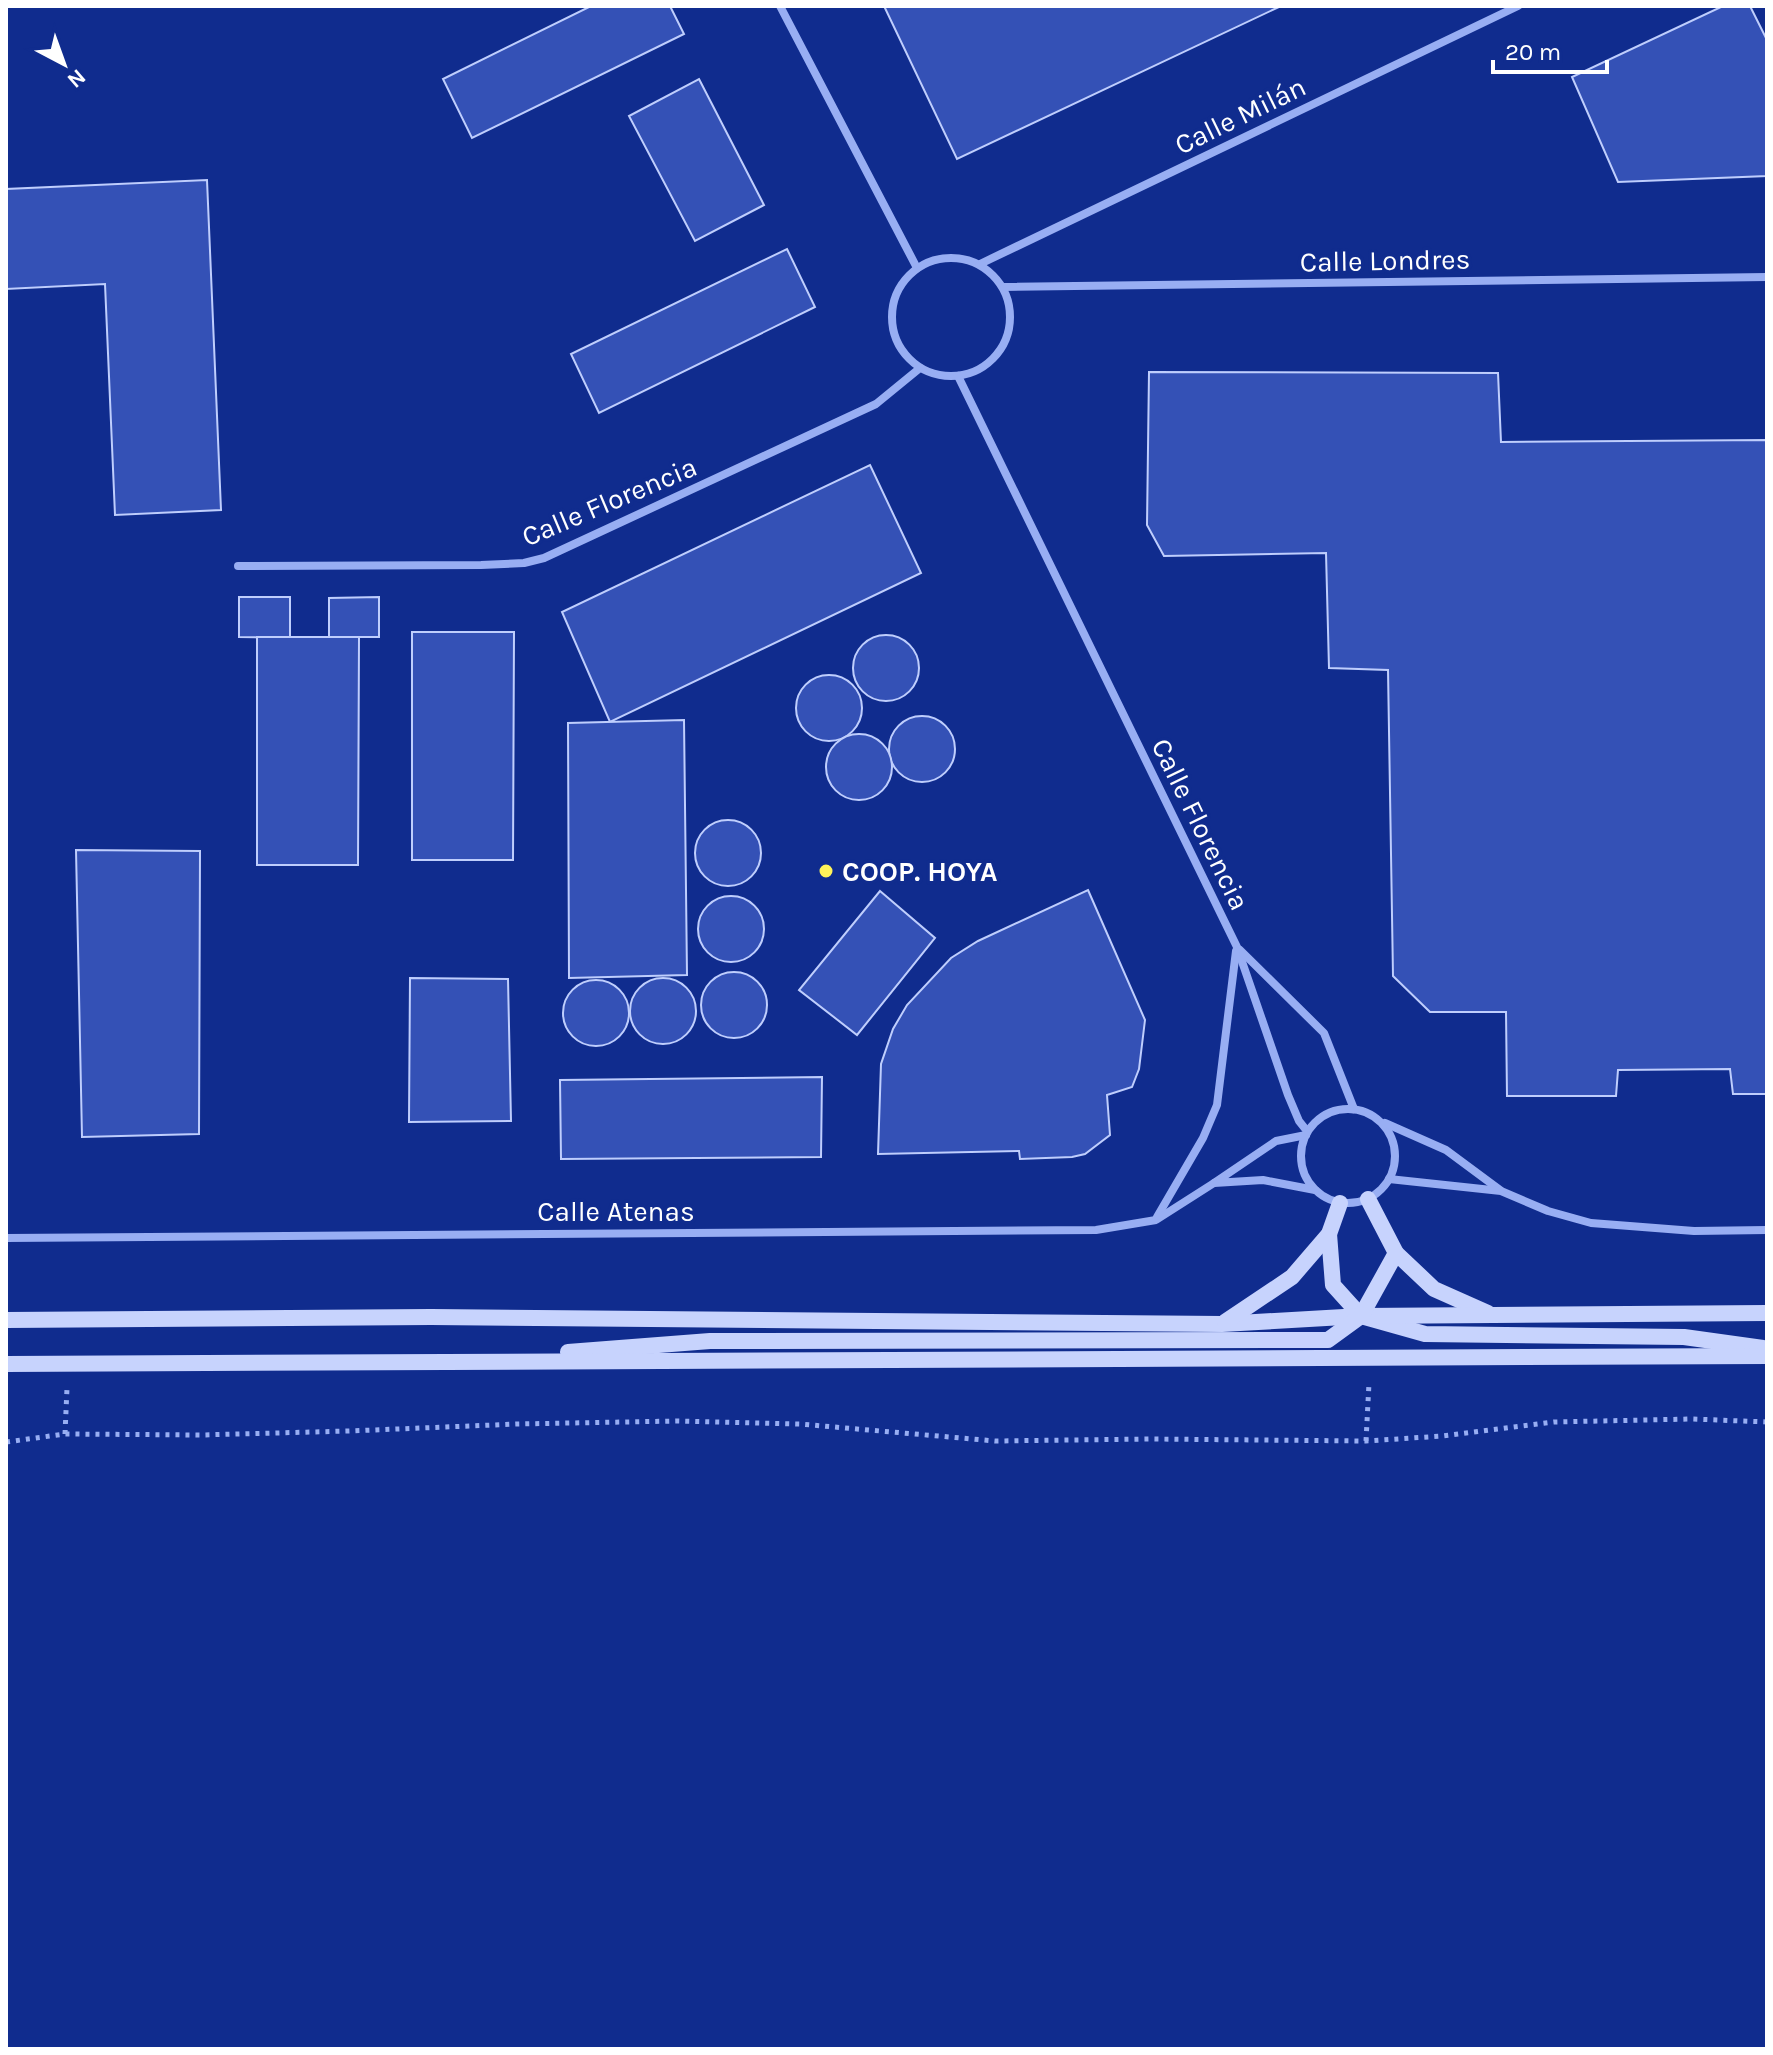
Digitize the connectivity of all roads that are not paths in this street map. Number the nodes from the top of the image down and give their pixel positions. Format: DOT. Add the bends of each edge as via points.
graph roads {
  1 [pos="780,6"];
  2 [pos="1518,6"];
  3 [pos="980,264"];
  4 [pos="917,268"];
  5 [pos="1767,277"];
  6 [pos="1004,287"];
  7 [pos="920,368"];
  8 [pos="958,376"];
  9 [pos="238,566"];
  10 [pos="1237,947"];
  11 [pos="1354,1109"];
  12 [pos="1384,1123"];
  13 [pos="1307,1133"];
  14 [pos="1389,1179"];
  15 [pos="1214,1183"];
  16 [pos="1316,1190"];
  17 [pos="1500,1190"];
  18 [pos="1368,1199"];
  19 [pos="1340,1203"];
  20 [pos="1156,1220"];
  21 [pos="1767,1230"];
  22 [pos="1329,1234"];
  23 [pos="6,1238"];
  24 [pos="1396,1253"];
  25 [pos="1767,1313"];
  26 [pos="1493,1315"];
  27 [pos="1361,1316"];
  28 [pos="6,1320"];
  29 [pos="1222,1324"];
  30 [pos="1767,1348"];
  31 [pos="1767,1356"];
  32 [pos="439,1362"];
  33 [pos="6,1364"];
  1 -- 4 [label="street"];
  2 -- 3 [label="street, Calle Milán"];
  3 -- 4 [label="street" via="948,257"];
  3 -- 6 [label="street"];
  4 -- 7 [label="street" via="894,299 891,319 900,347"];
  5 -- 6 [label="street, Calle Londres"];
  6 -- 8 [label="street" via="1010,305 1005,344 977,370"];
  7 -- 8 [label="street"];
  7 -- 9 [label="street, Calle Florencia" via="876,404 544,558 481,565"];
  8 -- 10 [label="street, Calle Florencia"];
  10 -- 11 [label="street, Calle Florencia" via="1324,1033"];
  10 -- 13 [label="street, Calle Florencia" via="1288,1095"];
  10 -- 20 [label="street, Calle Florencia" via="1217,1105"];
  11 -- 12 [label="street"];
  11 -- 13 [label="street" via="1343,1107 1322,1116"];
  12 -- 14 [label="street" via="1395,1143"];
  12 -- 17 [label="street" via="1446,1150"];
  13 -- 15 [label="street, Calle Atenas" via="1276,1141"];
  13 -- 16 [label="street" via="1300,1154 1304,1176"];
  14 -- 17 [label="street"];
  14 -- 18 [label="street"];
  15 -- 16 [label="street" via="1263,1180"];
  15 -- 20 [label="street, Calle Atenas"];
  16 -- 19 [label="street"];
  17 -- 21 [label="street" via="1591,1223"];
  18 -- 19 [label="street"];
  18 -- 24 [label="main road"];
  19 -- 22 [label="main road"];
  20 -- 23 [label="street, Calle Atenas" via="1096,1230"];
  22 -- 27 [label="main road" via="1333,1285"];
  22 -- 29 [label="main road" via="1292,1277"];
  24 -- 26 [label="main road" via="1434,1289"];
  24 -- 27 [label="main road"];
  25 -- 26 [label="main road"];
  26 -- 27 [label="main road"];
  27 -- 29 [label="main road"];
  27 -- 30 [label="main road" via="1425,1334 1684,1337"];
  27 -- 32 [label="main road" via="1328,1340 710,1341"];
  28 -- 29 [label="main road" via="446,1317"];
  31 -- 32 [label="main road"];
  32 -- 33 [label="main road"];
}
